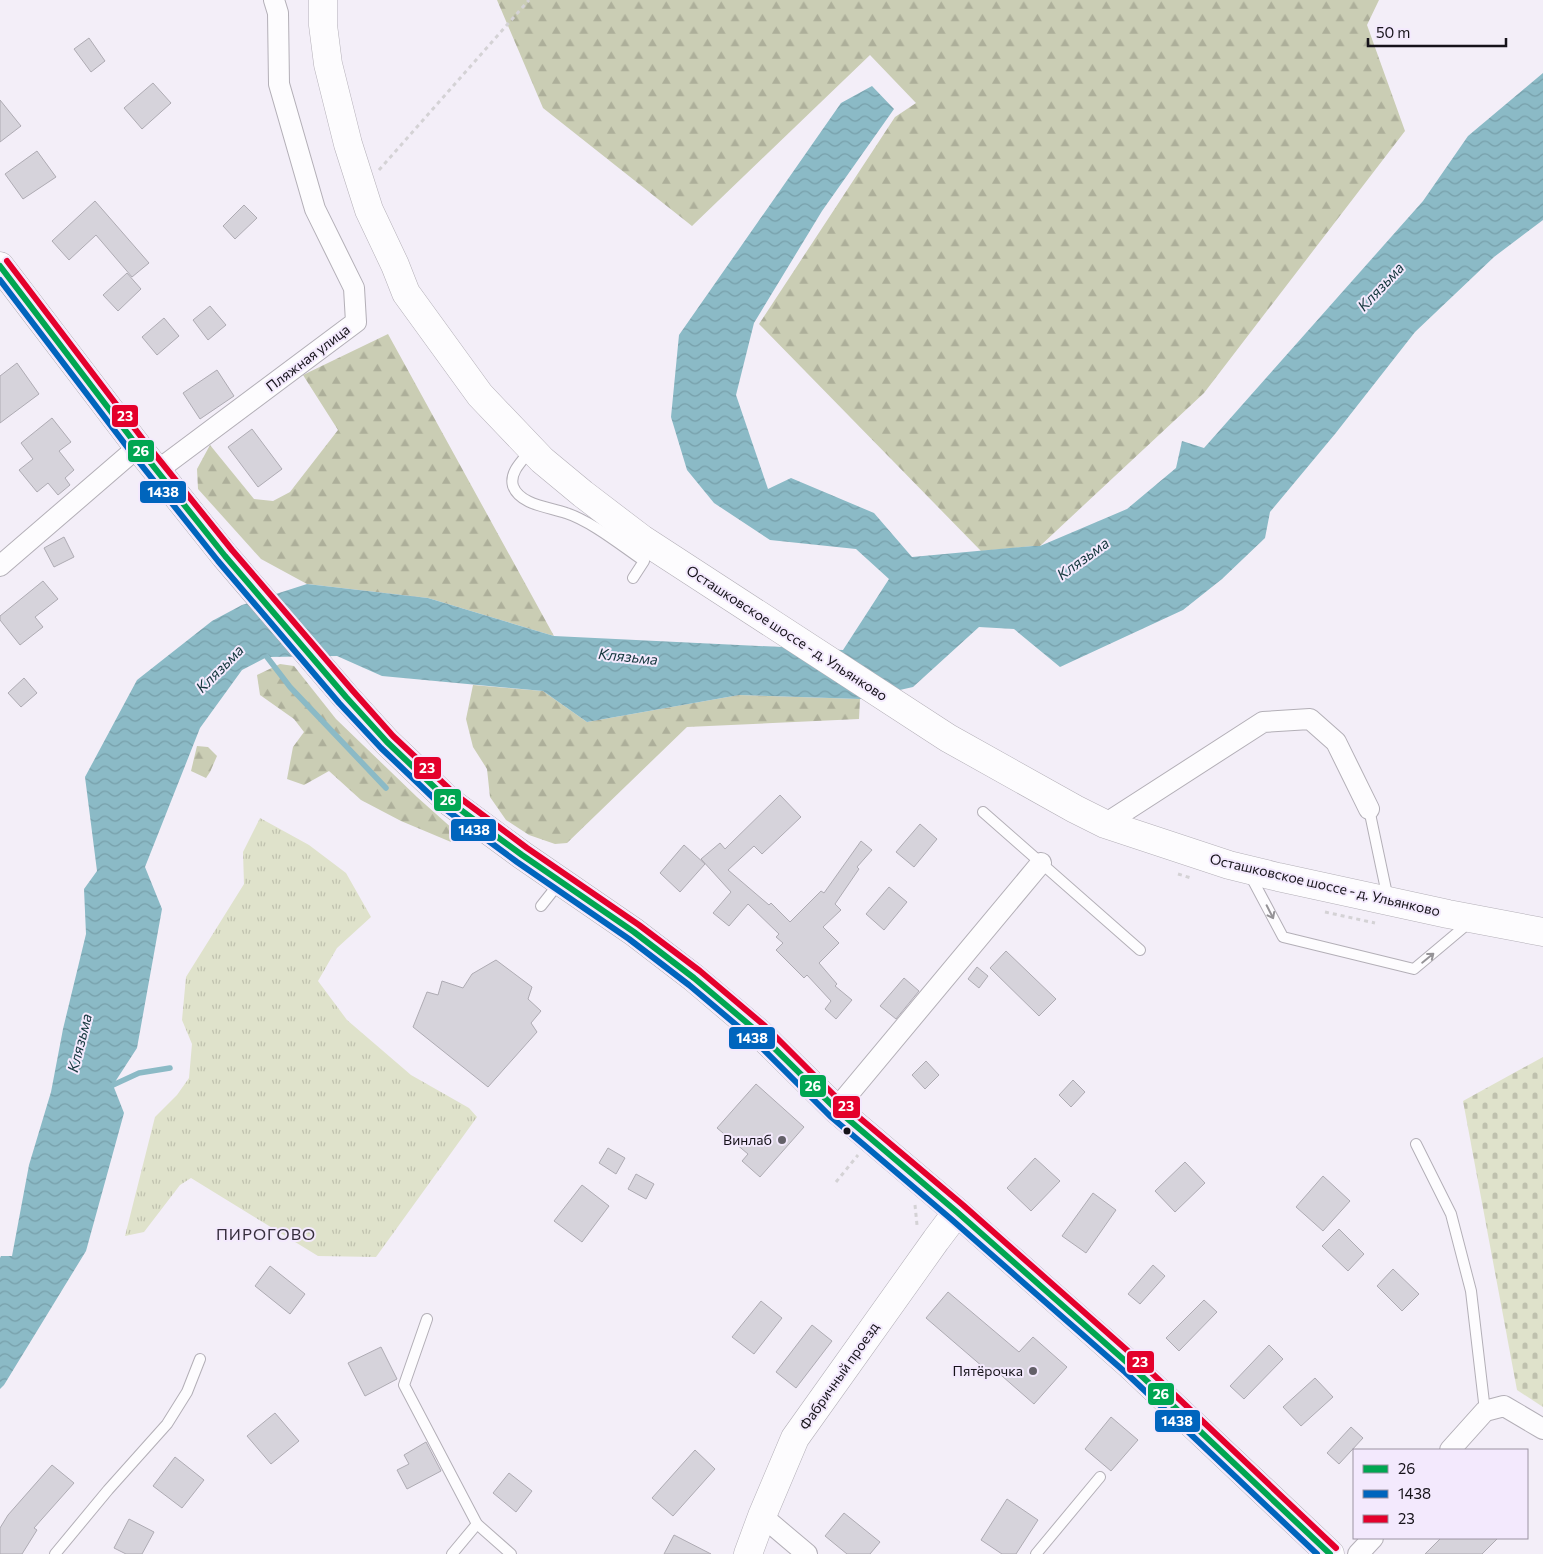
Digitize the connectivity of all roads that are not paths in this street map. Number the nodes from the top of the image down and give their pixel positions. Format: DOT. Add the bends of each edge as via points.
graph roads {
  1 [pos="274,0"];
  2 [pos="323,0"];
  3 [pos="0,266"];
  4 [pos="138,447"];
  5 [pos="532,450"];
  6 [pos="158,470"];
  7 [pos="0,566"];
  8 [pos="633,578"];
  9 [pos="1369,810"];
  10 [pos="983,812"];
  11 [pos="1105,824"];
  12 [pos="1041,863"];
  13 [pos="1247,869"];
  14 [pos="560,882"];
  15 [pos="1388,901"];
  16 [pos="541,906"];
  17 [pos="1474,919"];
  18 [pos="1543,932"];
  19 [pos="1140,950"];
  20 [pos="836,1109"];
  21 [pos="1416,1144"];
  22 [pos="957,1212"];
  23 [pos="427,1319"];
  24 [pos="200,1359"];
  25 [pos="1485,1411"];
  26 [pos="1543,1429"];
  27 [pos="1451,1449"];
  28 [pos="1100,1477"];
  29 [pos="762,1516"];
  30 [pos="477,1524"];
  31 [pos="1372,1539"];
  32 [pos="55,1554"];
  33 [pos="452,1554"];
  34 [pos="511,1554"];
  35 [pos="748,1554"];
  36 [pos="807,1554"];
  37 [pos="1036,1554"];
  38 [pos="1330,1554"];
  39 [pos="1358,1554"];
  1 -- 6 [label="street, Пляжная улица" via="278,13 279,84 314,208 354,288 356,322"];
  2 -- 5 [label="street, Осташковское шоссе - д. Ульянково" via="328,64 348,144 375,179 369,210 406,293 480,395"];
  3 -- 4 [label="street"];
  4 -- 6 [label="street"];
  4 -- 7 [label="street"];
  5 -- 8 [label="lane" via="515,470 513,485 518,494 526,501 582,520 644,561"];
  5 -- 11 [label="street, Осташковское шоссе - д. Ульянково" via="642,539 948,738"];
  6 -- 14 [label="street" via="225,556 387,742 450,802"];
  9 -- 11 [label="street" via="1336,742 1310,719 1263,722"];
  9 -- 15 [label="lane"];
  10 -- 12 [label="lane"];
  11 -- 13 [label="street, Осташковское шоссе - д. Ульянково"];
  12 -- 19 [label="lane"];
  12 -- 20 [label="street"];
  13 -- 15 [label="street, Осташковское шоссе - д. Ульянково"];
  13 -- 17 [label="lane, one-way" via="1283,937 1414,969"];
  14 -- 16 [label="lane"];
  14 -- 20 [label="street" via="694,978 759,1033"];
  15 -- 17 [label="street, Осташковское шоссе - д. Ульянково"];
  17 -- 18 [label="street, Осташковское шоссе - д. Ульянково"];
  20 -- 22 [label="street"];
  21 -- 25 [label="lane" via="1451,1214 1471,1291"];
  22 -- 29 [label="street, Фабричный проезд" via="795,1438"];
  22 -- 38 [label="street" via="1131,1366"];
  23 -- 30 [label="lane" via="404,1385"];
  24 -- 32 [label="lane" via="187,1392 167,1424"];
  25 -- 26 [label="street" via="1504,1406"];
  25 -- 27 [label="street"];
  28 -- 37 [label="lane"];
  29 -- 35 [label="street, Фабричный проезд"];
  29 -- 36 [label="street"];
  30 -- 33 [label="lane"];
  30 -- 34 [label="lane"];
  31 -- 39 [label="street"];
}
